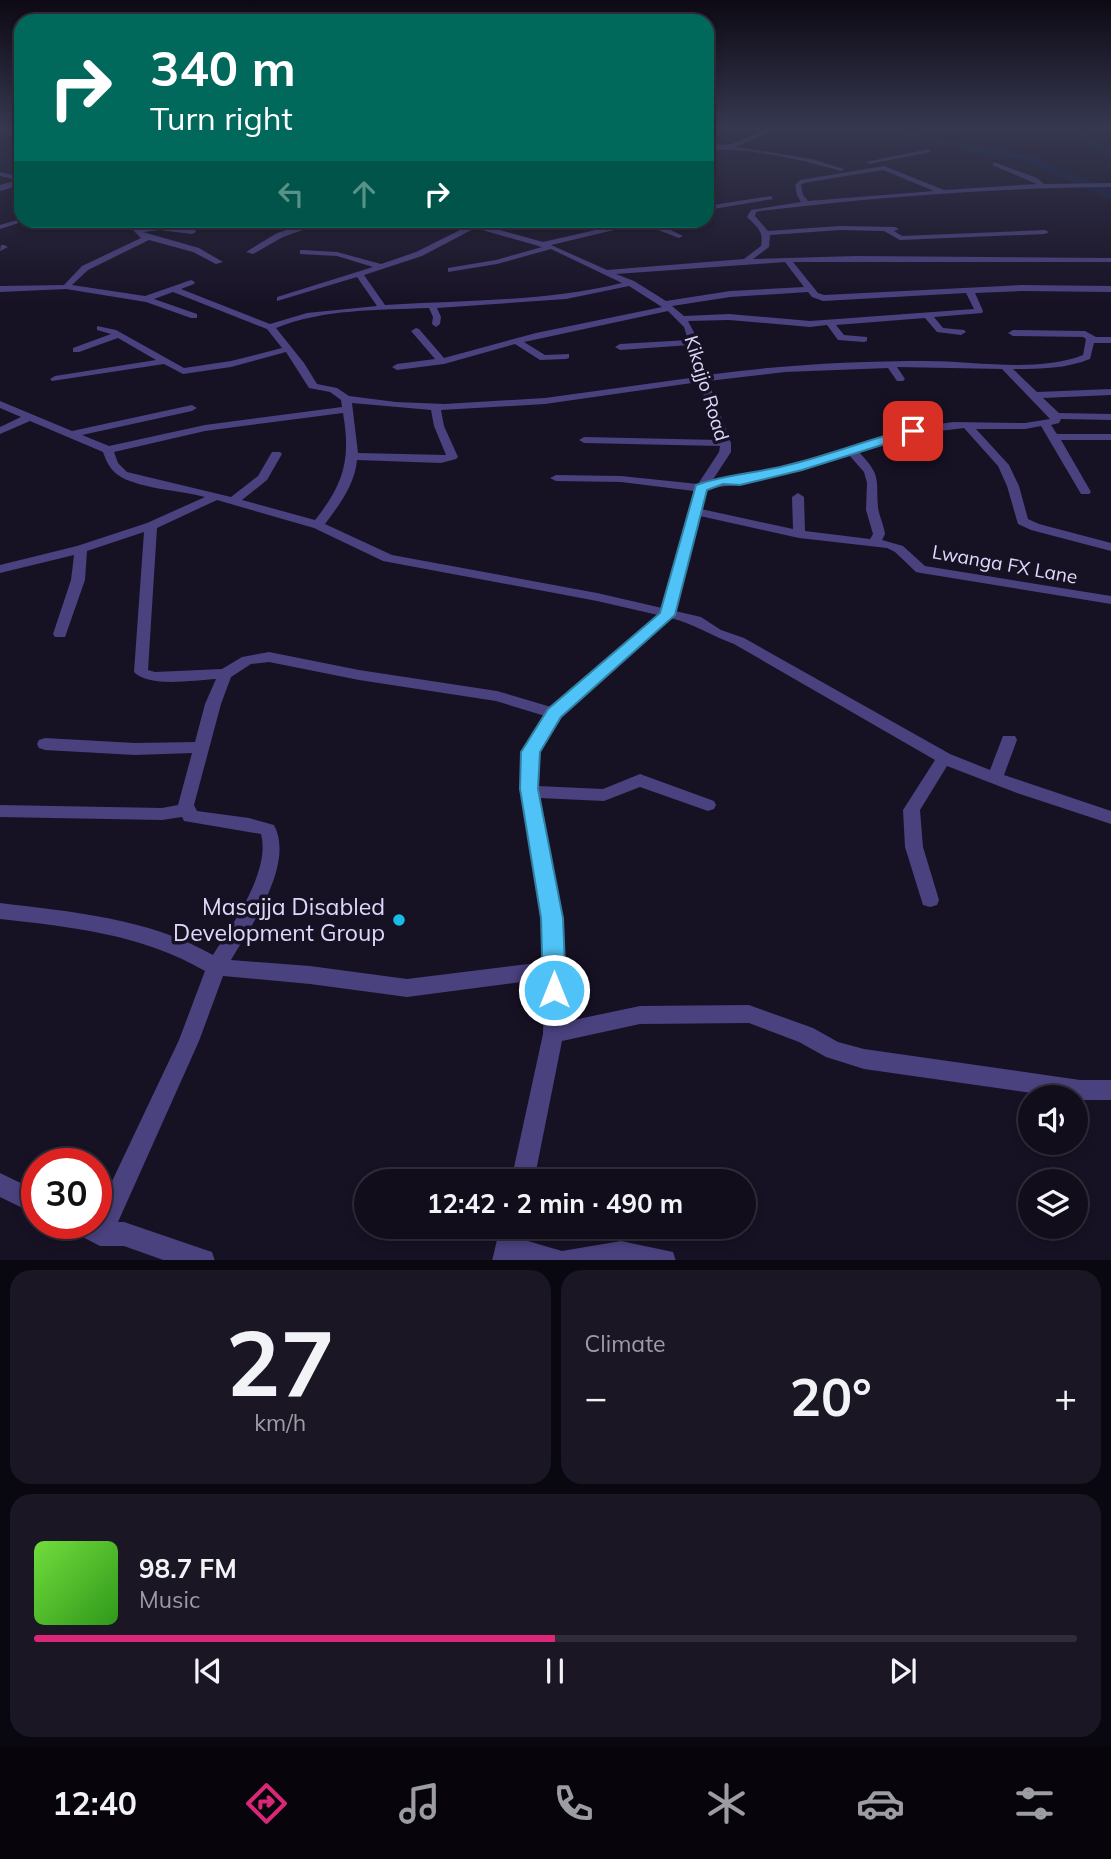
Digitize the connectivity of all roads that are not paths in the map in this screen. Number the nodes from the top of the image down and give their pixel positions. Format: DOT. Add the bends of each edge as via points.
graph roads {
  1 [pos="799,186"];
  2 [pos="928,186"];
  3 [pos="1042,186"];
  4 [pos="1083,186"];
  5 [pos="943,192"];
  6 [pos="806,203"];
  7 [pos="785,205"];
  8 [pos="714,207"];
  9 [pos="138,228"];
  10 [pos="302,228"];
  11 [pos="467,228"];
  12 [pos="492,228"];
  13 [pos="615,228"];
  14 [pos="660,228"];
  15 [pos="886,229"];
  16 [pos="912,229"];
  17 [pos="137,231"];
  18 [pos="192,232"];
  19 [pos="1045,232"];
  20 [pos="768,233"];
  21 [pos="679,236"];
  22 [pos="147,238"];
  23 [pos="547,245"];
  24 [pos="250,252"];
  25 [pos="303,252"];
  26 [pos="747,259"];
  27 [pos="787,260"];
  28 [pos="1111,260"];
  29 [pos="219,262"];
  30 [pos="380,266"];
  31 [pos="451,270"];
  32 [pos="606,272"];
  33 [pos="359,274"];
  34 [pos="191,282"];
  35 [pos="631,284"];
  36 [pos="66,287"];
  37 [pos="0,289"];
  38 [pos="173,289"];
  39 [pos="810,289"];
  40 [pos="1111,289"];
  41 [pos="462,291"];
  42 [pos="970,292"];
  43 [pos="146,299"];
  44 [pos="279,299"];
  45 [pos="465,304"];
  46 [pos="432,305"];
  47 [pos="668,306"];
  48 [pos="383,308"];
  49 [pos="927,314"];
  50 [pos="194,316"];
  51 [pos="683,319"];
  52 [pos="829,322"];
  53 [pos="436,324"];
  54 [pos="270,327"];
  55 [pos="100,328"];
  56 [pos="416,331"];
  57 [pos="961,332"];
  58 [pos="1013,333"];
  59 [pos="118,335"];
  60 [pos="864,339"];
  61 [pos="1093,339"];
  62 [pos="1111,340"];
  63 [pos="518,342"];
  64 [pos="694,342"];
  65 [pos="620,347"];
  66 [pos="76,349"];
  67 [pos="288,349"];
  68 [pos="566,356"];
  69 [pos="167,361"];
  70 [pos="441,361"];
  71 [pos="890,365"];
  72 [pos="1004,366"];
  73 [pos="397,367"];
  74 [pos="55,379"];
  75 [pos="900,379"];
  76 [pos="703,381"];
  77 [pos="1111,392"];
  78 [pos="1036,395"];
  79 [pos="0,404"];
  80 [pos="347,404"];
  81 [pos="435,406"];
  82 [pos="192,408"];
  83 [pos="1056,415"];
  84 [pos="29,417"];
  85 [pos="1111,417"];
  86 [pos="1045,424"];
  87 [pos="967,425"];
  88 [pos="0,431"];
  89 [pos="72,434"];
  90 [pos="1054,437"];
  91 [pos="1111,437"];
  92 [pos="584,440"];
  93 [pos="726,443"];
  94 [pos="108,450"];
  95 [pos="852,451"];
  96 [pos="276,454"];
  97 [pos="353,456"];
  98 [pos="556,478"];
  99 [pos="701,488"];
  100 [pos="1085,492"];
  101 [pos="215,496"];
  102 [pos="798,497"];
  103 [pos="232,502"];
  104 [pos="695,511"];
  105 [pos="318,525"];
  106 [pos="151,526"];
  107 [pos="799,534"];
  108 [pos="874,543"];
  109 [pos="1111,547"];
  110 [pos="81,549"];
  111 [pos="0,569"];
  112 [pos="1111,600"];
  113 [pos="667,615"];
  114 [pos="60,634"];
  115 [pos="225,674"];
  116 [pos="554,713"];
  117 [pos="1009,740"];
  118 [pos="45,744"];
  119 [pos="199,747"];
  120 [pos="944,758"];
  121 [pos="995,778"];
  122 [pos="530,792"];
  123 [pos="708,805"];
  124 [pos="188,809"];
  125 [pos="0,811"];
  126 [pos="1111,818"];
  127 [pos="930,900"];
  128 [pos="0,911"];
  129 [pos="216,967"];
  130 [pos="555,969"];
  131 [pos="553,1034"];
  132 [pos="1111,1090"];
  133 [pos="525,1169"];
  134 [pos="0,1185"];
  135 [pos="112,1186"];
  136 [pos="21,1195"];
  137 [pos="112,1232"];
  138 [pos="508,1245"];
  139 [pos="201,1260"];
  140 [pos="555,1260"];
  141 [pos="574,1260"];
  142 [pos="659,1260"];
  1 -- 6 [label="street"];
  2 -- 5 [label="street"];
  3 -- 4 [label="street"];
  3 -- 5 [label="street"];
  5 -- 6 [label="street"];
  6 -- 7 [label="street"];
  7 -- 8 [label="street" via="770,198"];
  7 -- 20 [label="street" via="751,214"];
  9 -- 17 [label="street"];
  10 -- 24 [label="street"];
  11 -- 30 [label="street" via="419,254"];
  12 -- 23 [label="street, Kikajjo Road"];
  13 -- 23 [label="street"];
  14 -- 21 [label="street"];
  15 -- 16 [label="street"];
  15 -- 19 [label="street" via="900,238"];
  15 -- 20 [label="street"];
  17 -- 18 [label="street"];
  17 -- 22 [label="street"];
  20 -- 26 [label="street" via="765,247"];
  22 -- 29 [label="street" via="196,250"];
  22 -- 36 [label="street" via="85,268"];
  23 -- 31 [label="street" via="497,262"];
  23 -- 32 [label="street, Kikajjo Road"];
  25 -- 30 [label="street" via="337,254"];
  26 -- 27 [label="street"];
  26 -- 32 [label="street"];
  27 -- 28 [label="street"];
  27 -- 39 [label="street"];
  30 -- 33 [label="street"];
  32 -- 35 [label="street, Kikajjo Road"];
  33 -- 44 [label="street"];
  33 -- 48 [label="street"];
  34 -- 38 [label="street"];
  35 -- 45 [label="street" via="565,300"];
  35 -- 47 [label="street, Kikajjo Road"];
  36 -- 37 [label="street"];
  36 -- 43 [label="street"];
  38 -- 43 [label="street"];
  38 -- 54 [label="street"];
  39 -- 42 [label="street" via="819,297 833,299"];
  39 -- 47 [label="street" via="730,293"];
  40 -- 42 [label="street"];
  41 -- 45 [label="street"];
  42 -- 49 [label="street" via="979,311"];
  43 -- 50 [label="street"];
  45 -- 46 [label="street"];
  46 -- 48 [label="street"];
  46 -- 53 [label="street"];
  47 -- 51 [label="street, Kikajjo Road"];
  47 -- 63 [label="street"];
  48 -- 54 [label="street" via="300,316"];
  49 -- 52 [label="street"];
  49 -- 57 [label="street" via="940,330"];
  51 -- 52 [label="street"];
  51 -- 64 [label="street, Kikajjo Road"];
  52 -- 60 [label="street" via="841,338"];
  54 -- 67 [label="street"];
  55 -- 59 [label="street"];
  56 -- 70 [label="street"];
  58 -- 61 [label="street" via="1085,334"];
  59 -- 66 [label="street"];
  59 -- 69 [label="street"];
  61 -- 62 [label="street"];
  61 -- 72 [label="street" via="1082,360"];
  63 -- 68 [label="street" via="542,358"];
  63 -- 70 [label="street"];
  64 -- 65 [label="street"];
  64 -- 76 [label="street, Kikajjo Road"];
  67 -- 69 [label="street" via="232,364 183,370"];
  67 -- 80 [label="street" via="313,386 333,390"];
  69 -- 74 [label="street"];
  70 -- 73 [label="street"];
  71 -- 72 [label="street"];
  71 -- 75 [label="street"];
  71 -- 76 [label="street" via="742,373"];
  72 -- 78 [label="street"];
  76 -- 81 [label="street" via="481,408"];
  76 -- 93 [label="street, Kikajjo Road"];
  77 -- 78 [label="street"];
  78 -- 83 [label="street"];
  79 -- 84 [label="street"];
  80 -- 81 [label="street"];
  80 -- 94 [label="street"];
  80 -- 97 [label="street"];
  81 -- 97 [label="street" via="452,457"];
  82 -- 89 [label="street"];
  83 -- 85 [label="street"];
  83 -- 86 [label="street" via="1055,421"];
  84 -- 88 [label="street"];
  84 -- 89 [label="street"];
  86 -- 87 [label="street"];
  86 -- 90 [label="street"];
  87 -- 95 [label="street" via="913,431"];
  87 -- 109 [label="street" via="1003,465 1022,521"];
  89 -- 94 [label="street"];
  90 -- 91 [label="street"];
  90 -- 100 [label="street"];
  92 -- 93 [label="street"];
  93 -- 99 [label="street, Kikajjo Road"];
  94 -- 101 [label="street" via="123,474"];
  95 -- 99 [label="street"];
  95 -- 108 [label="street" via="870,471 873,483 872,510 879,534"];
  96 -- 103 [label="street" via="264,478"];
  97 -- 105 [label="street" via="340,498"];
  98 -- 99 [label="street"];
  99 -- 104 [label="street, Kikajjo Road"];
  101 -- 103 [label="street"];
  101 -- 106 [label="street"];
  102 -- 107 [label="street"];
  103 -- 105 [label="street"];
  104 -- 107 [label="street, Lwanga FX Lane"];
  104 -- 113 [label="street, Kikajjo Road"];
  105 -- 113 [label="street" via="388,558"];
  106 -- 110 [label="street"];
  106 -- 115 [label="street" via="141,672 154,677"];
  107 -- 108 [label="street, Lwanga FX Lane"];
  108 -- 112 [label="street, Lwanga FX Lane" via="899,549 921,569"];
  110 -- 111 [label="street"];
  110 -- 114 [label="street" via="78,580"];
  113 -- 116 [label="street"];
  113 -- 120 [label="street" via="696,620 739,641"];
  115 -- 116 [label="street" via="247,660 269,657 497,696"];
  115 -- 119 [label="street"];
  116 -- 122 [label="street" via="530,752"];
  117 -- 121 [label="street"];
  118 -- 119 [label="street"];
  119 -- 124 [label="street"];
  120 -- 121 [label="street"];
  120 -- 127 [label="street" via="911,810 914,847"];
  121 -- 126 [label="street"];
  122 -- 123 [label="street" via="604,795 639,780"];
  122 -- 130 [label="street" via="552,918"];
  124 -- 125 [label="street" via="162,814"];
  124 -- 129 [label="street" via="190,816 244,822 268,830 272,845 271,861 251,906"];
  128 -- 129 [label="street" via="138,932"];
  129 -- 130 [label="street" via="407,988"];
  129 -- 135 [label="street" via="188,1041"];
  130 -- 131 [label="street"];
  131 -- 132 [label="street" via="640,1014 749,1014 863,1059 1080,1090"];
  131 -- 133 [label="street"];
  134 -- 136 [label="street"];
  137 -- 139 [label="street"];
  138 -- 140 [label="street"];
  141 -- 142 [label="street" via="621,1253"];
}
